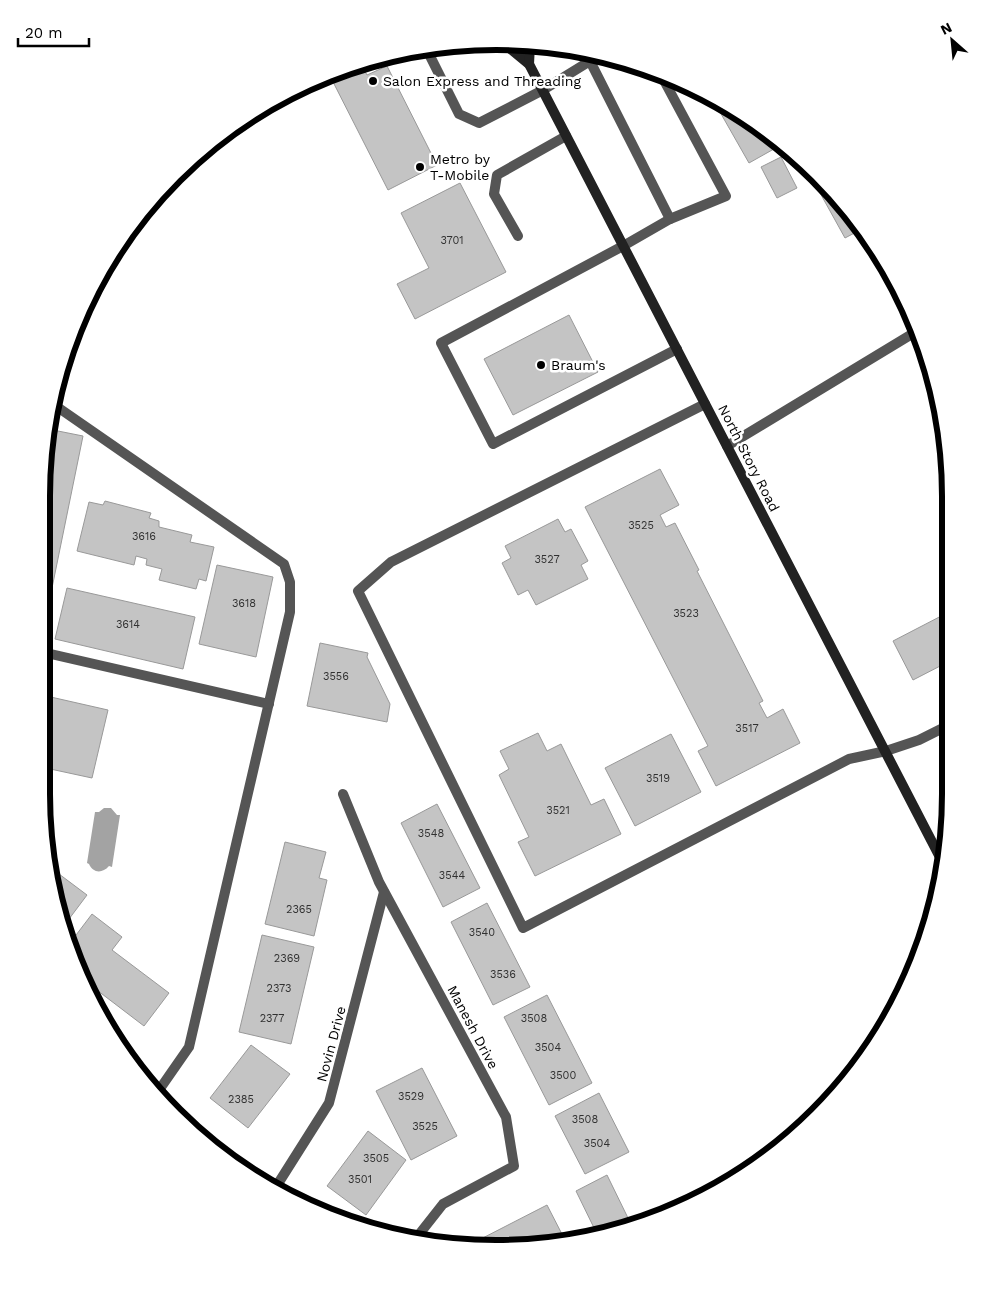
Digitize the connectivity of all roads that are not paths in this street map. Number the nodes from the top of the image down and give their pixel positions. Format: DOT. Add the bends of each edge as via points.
graph roads {
  1 [pos="513,51"];
  2 [pos="530,51"];
  3 [pos="430,55"];
  4 [pos="586,60"];
  5 [pos="594,61"];
  6 [pos="529,64"];
  7 [pos="666,84"];
  8 [pos="543,90"];
  9 [pos="566,136"];
  10 [pos="670,219"];
  11 [pos="518,236"];
  12 [pos="623,246"];
  13 [pos="911,334"];
  14 [pos="677,349"];
  15 [pos="705,404"];
  16 [pos="59,408"];
  17 [pos="727,446"];
  18 [pos="50,654"];
  19 [pos="269,704"];
  20 [pos="942,728"];
  21 [pos="886,751"];
  22 [pos="344,794"];
  23 [pos="938,852"];
  24 [pos="384,892"];
  25 [pos="161,1088"];
  26 [pos="278,1183"];
  27 [pos="420,1233"];
  1 -- 6 [label="main road, North Story Road"];
  2 -- 6 [label="main road"];
  3 -- 8 [label="street" via="459,114 479,123"];
  4 -- 8 [label="street"];
  5 -- 10 [label="street"];
  6 -- 8 [label="main road, North Story Road"];
  7 -- 10 [label="street" via="726,196"];
  8 -- 9 [label="main road, North Story Road"];
  9 -- 11 [label="street" via="497,175 494,194"];
  9 -- 12 [label="main road, North Story Road"];
  10 -- 12 [label="street"];
  12 -- 14 [label="main road, North Story Road"];
  12 -- 14 [label="street" via="440,343 493,444"];
  13 -- 17 [label="street"];
  14 -- 15 [label="main road, North Story Road"];
  15 -- 17 [label="main road, North Story Road"];
  15 -- 21 [label="street" via="391,562 358,591 523,928 849,759"];
  16 -- 19 [label="street" via="284,564 290,582 290,612"];
  17 -- 21 [label="main road, North Story Road"];
  18 -- 19 [label="street"];
  19 -- 25 [label="street" via="189,1047"];
  20 -- 21 [label="street"];
  21 -- 23 [label="main road, North Story Road"];
  22 -- 24 [label="street, Manesh Drive"];
  24 -- 26 [label="street, Novin Drive" via="329,1103"];
  24 -- 27 [label="street, Manesh Drive" via="506,1116 514,1166 443,1204"];
}
